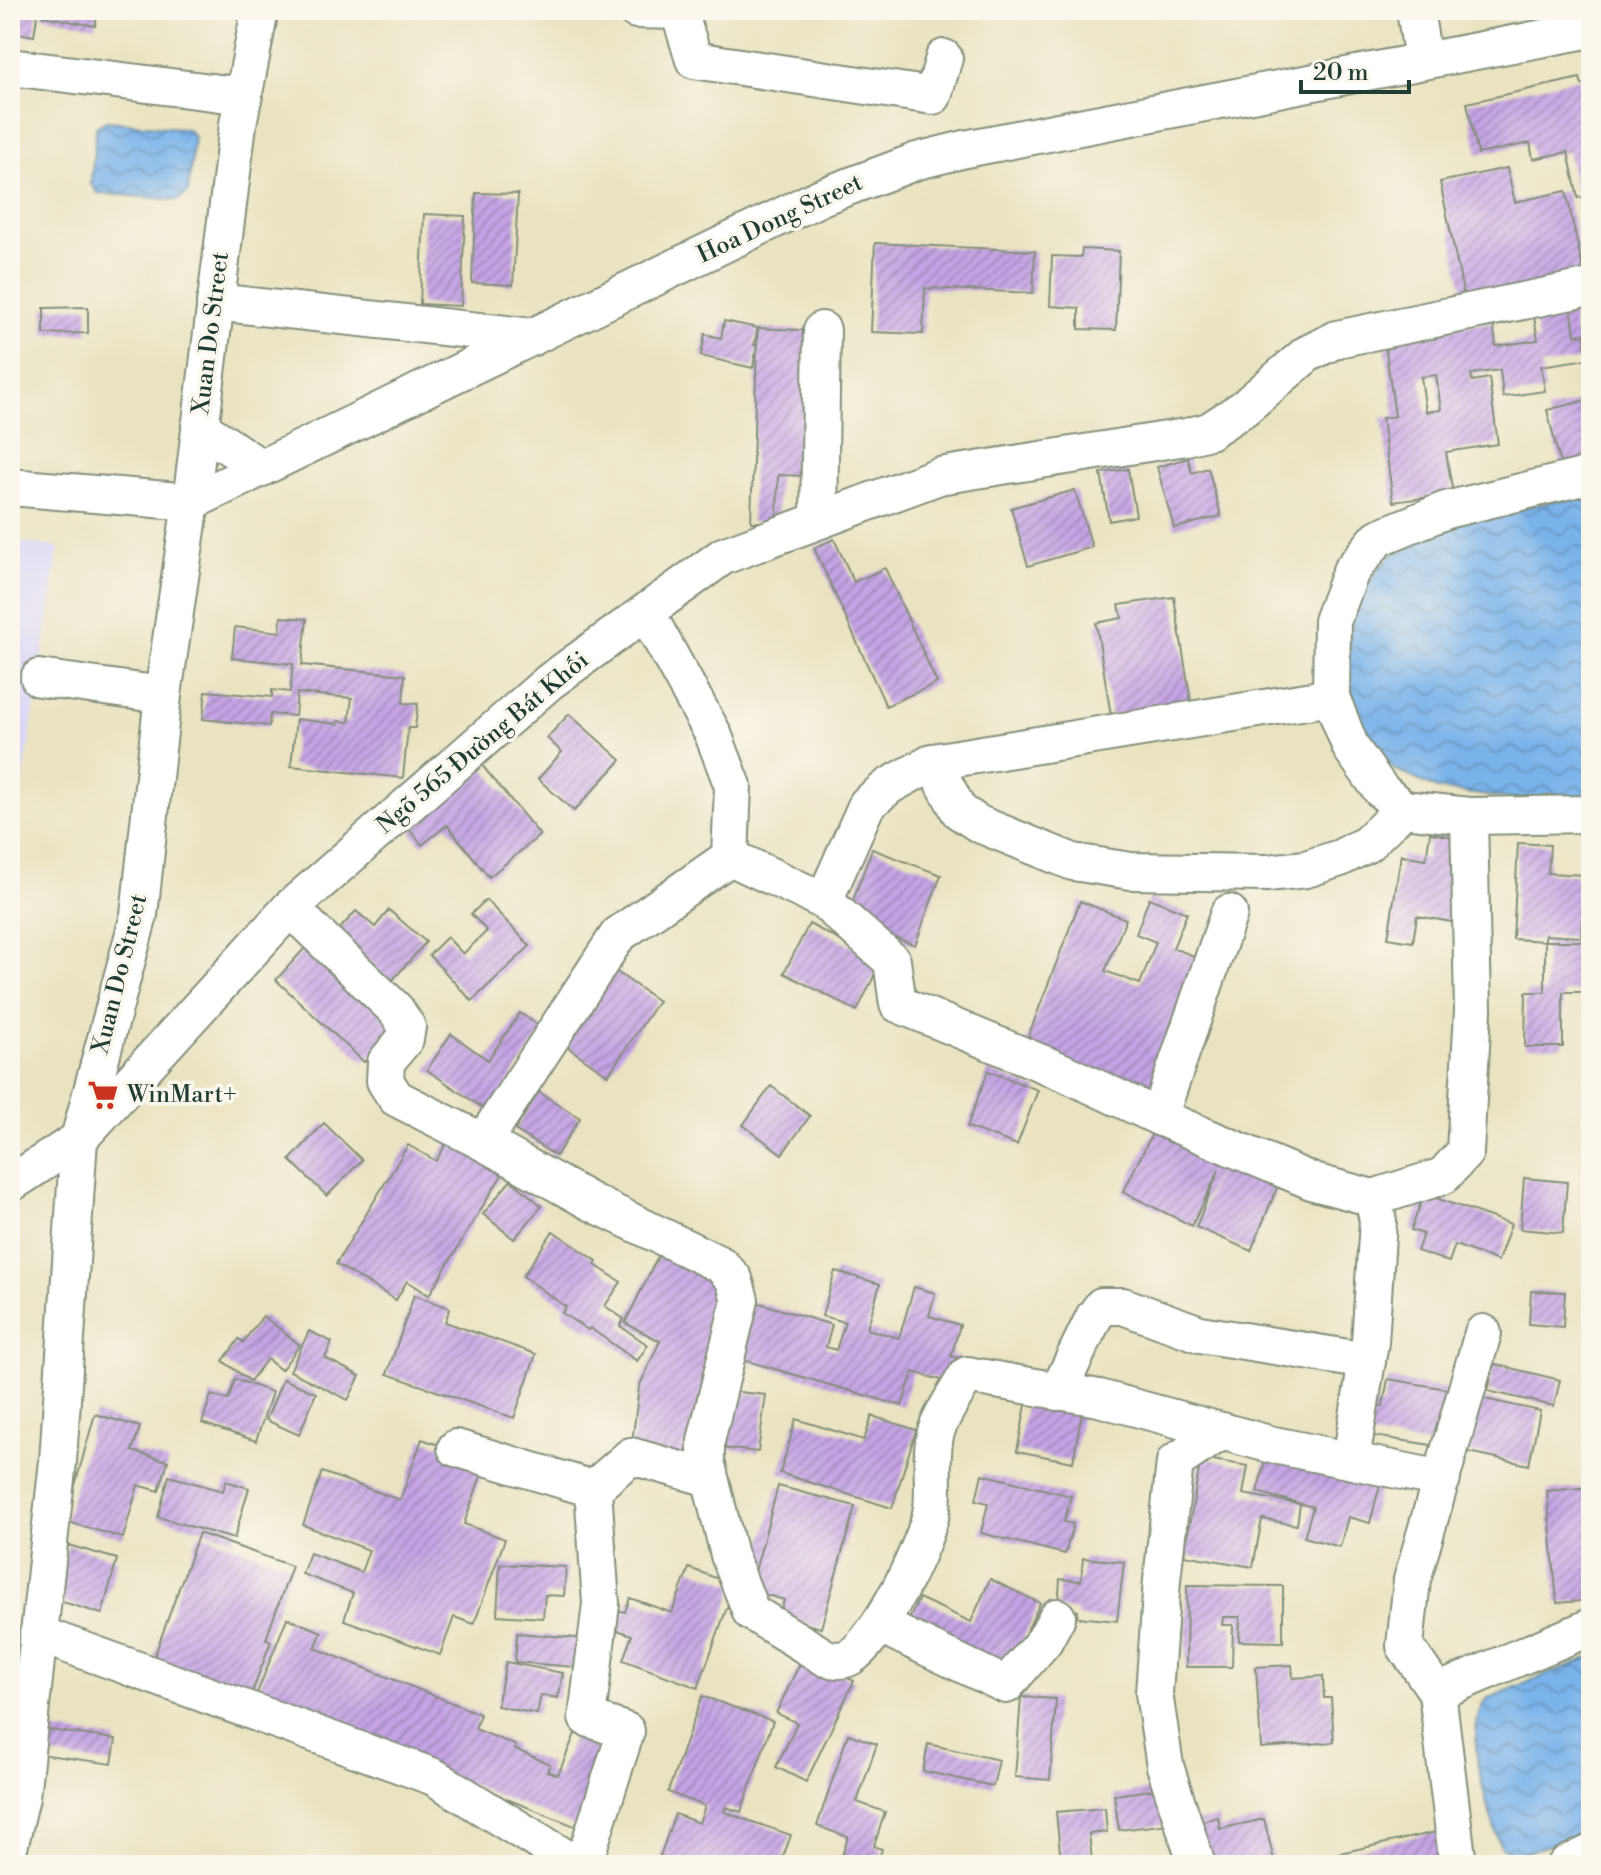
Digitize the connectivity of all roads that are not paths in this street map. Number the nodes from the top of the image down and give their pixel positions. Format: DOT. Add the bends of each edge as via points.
graph roads {
  1 [pos="260,10"];
  2 [pos="636,10"];
  3 [pos="679,10"];
  4 [pos="1415,10"];
  5 [pos="1591,29"];
  6 [pos="944,58"];
  7 [pos="1423,59"];
  8 [pos="10,67"];
  9 [pos="244,96"];
  10 [pos="1591,287"];
  11 [pos="215,302"];
  12 [pos="822,330"];
  13 [pos="533,337"];
  14 [pos="200,427"];
  15 [pos="261,468"];
  16 [pos="1591,475"];
  17 [pos="10,487"];
  18 [pos="191,502"];
  19 [pos="819,520"];
  20 [pos="646,612"];
  21 [pos="39,678"];
  22 [pos="163,695"];
  23 [pos="1331,697"];
  24 [pos="933,762"];
  25 [pos="1403,809"];
  26 [pos="1591,814"];
  27 [pos="1469,816"];
  28 [pos="730,857"];
  29 [pos="824,901"];
  30 [pos="290,908"];
  31 [pos="1229,913"];
  32 [pos="1159,1117"];
  33 [pos="79,1139"];
  34 [pos="483,1142"];
  35 [pos="10,1184"];
  36 [pos="1373,1198"];
  37 [pos="1483,1333"];
  38 [pos="1367,1361"];
  39 [pos="1058,1392"];
  40 [pos="1222,1431"];
  41 [pos="456,1448"];
  42 [pos="1351,1460"];
  43 [pos="709,1478"];
  44 [pos="1442,1479"];
  45 [pos="593,1489"];
  46 [pos="1057,1617"];
  47 [pos="880,1625"];
  48 [pos="1591,1627"];
  49 [pos="38,1634"];
  50 [pos="1437,1692"];
  51 [pos="18,1747"];
  52 [pos="10,1844"];
  53 [pos="1591,1853"];
  54 [pos="580,1865"];
  55 [pos="1197,1865"];
  56 [pos="1458,1865"];
  57 [pos="1566,1865"];
  1 -- 9 [label="street, Xuan Do Street"];
  2 -- 3 [label="street"];
  3 -- 6 [label="street" via="694,60 933,96"];
  4 -- 7 [label="street"];
  5 -- 7 [label="street, Hoa Dong Street"];
  7 -- 13 [label="street, Hoa Dong Street" via="917,161 821,197"];
  8 -- 9 [label="street"];
  9 -- 11 [label="street, Xuan Do Street"];
  10 -- 19 [label="street, Ngõ 565 Đường Bát Khối" via="1337,339 1307,354 1209,431 939,476"];
  11 -- 13 [label="street"];
  11 -- 14 [label="street, Xuan Do Street"];
  12 -- 19 [label="street"];
  13 -- 15 [label="street, Hoa Dong Street"];
  14 -- 15 [label="street"];
  14 -- 18 [label="street, Xuan Do Street"];
  15 -- 18 [label="street, Hoa Dong Street"];
  16 -- 23 [label="street" via="1446,510 1378,538 1351,571 1332,621"];
  17 -- 18 [label="street"];
  18 -- 22 [label="street, Xuan Do Street"];
  19 -- 20 [label="street, Ngõ 565 Đường Bát Khối" via="723,556"];
  20 -- 28 [label="street" via="713,734 733,786"];
  20 -- 30 [label="street, Ngõ 565 Đường Bát Khối" via="549,682"];
  21 -- 22 [label="street"];
  22 -- 33 [label="street, Xuan Do Street" via="139,915"];
  23 -- 24 [label="street"];
  23 -- 25 [label="street" via="1351,748 1381,790"];
  24 -- 25 [label="street" via="959,811 979,824 1073,862 1131,871 1306,869 1367,844"];
  24 -- 29 [label="street" via="867,804"];
  25 -- 27 [label="street"];
  26 -- 27 [label="street"];
  27 -- 36 [label="street" via="1473,1011 1465,1152 1443,1176"];
  28 -- 29 [label="street"];
  28 -- 34 [label="street" via="618,935"];
  29 -- 32 [label="street" via="892,961 898,1004"];
  30 -- 33 [label="street, Ngõ 565 Đường Bát Khối"];
  30 -- 34 [label="street" via="396,1010 407,1027 405,1039 386,1062 385,1081 396,1098"];
  31 -- 32 [label="street"];
  32 -- 36 [label="street" via="1314,1182"];
  33 -- 35 [label="street, Ngõ 565 Đường Bát Khối"];
  33 -- 49 [label="street, Xuan Do Street" via="58,1461"];
  34 -- 43 [label="street" via="721,1265 734,1279 740,1300 706,1441"];
  36 -- 38 [label="street" via="1378,1221"];
  37 -- 44 [label="street"];
  38 -- 39 [label="street" via="1200,1334 1123,1306 1102,1306"];
  38 -- 42 [label="street"];
  39 -- 40 [label="street"];
  39 -- 47 [label="street" via="967,1375 936,1431 932,1510 919,1549"];
  40 -- 42 [label="street"];
  40 -- 55 [label="street" via="1175,1462 1154,1693 1165,1766"];
  41 -- 45 [label="street"];
  42 -- 44 [label="street"];
  43 -- 45 [label="street" via="631,1456"];
  43 -- 47 [label="street" via="751,1612 835,1661 850,1657"];
  44 -- 50 [label="street" via="1412,1580 1405,1646"];
  45 -- 54 [label="street" via="601,1604 587,1718 626,1731"];
  46 -- 47 [label="street" via="1006,1685"];
  48 -- 50 [label="street"];
  49 -- 51 [label="street, Xuan Do Street"];
  49 -- 54 [label="street" via="434,1777"];
  50 -- 56 [label="street"];
  51 -- 52 [label="street, Xuan Do Street" via="21,1797"];
  53 -- 57 [label="street"];
}
